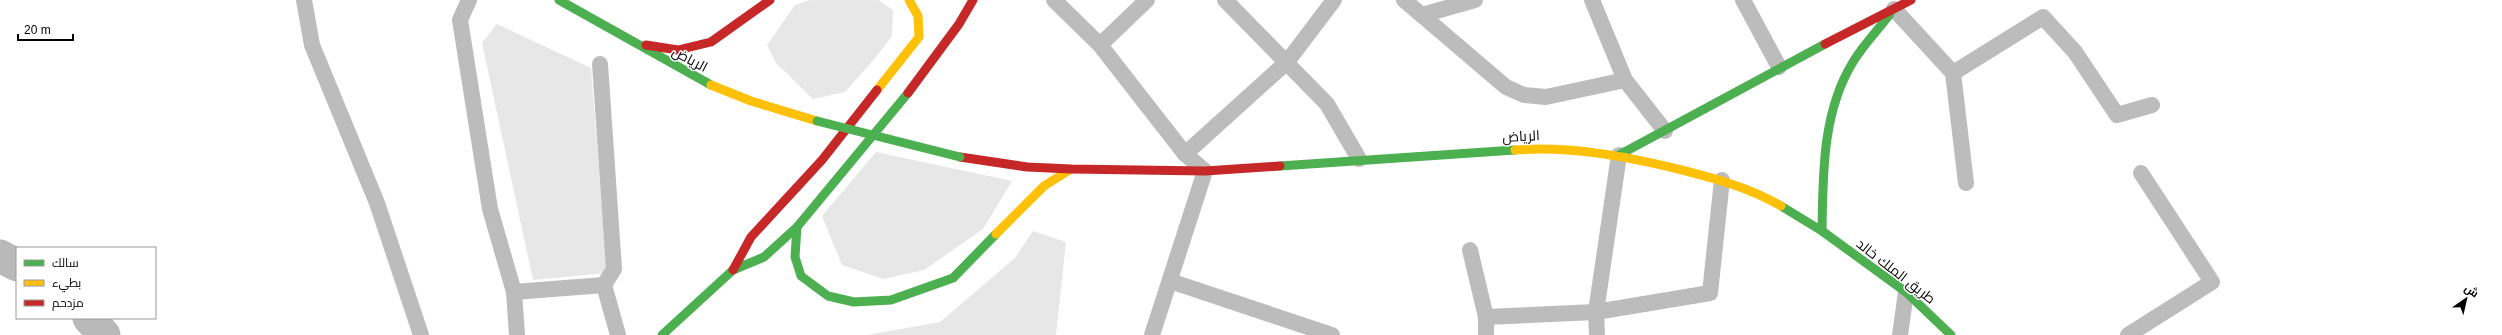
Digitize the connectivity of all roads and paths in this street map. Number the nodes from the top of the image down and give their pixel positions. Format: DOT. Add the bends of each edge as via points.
graph roads {
  1 [pos="304,0"];
  2 [pos="469,0"];
  3 [pos="559,0"];
  4 [pos="770,0"];
  5 [pos="909,0"];
  6 [pos="973,0"];
  7 [pos="1054,0"];
  8 [pos="1147,0"];
  9 [pos="1225,0"];
  10 [pos="1334,0"];
  11 [pos="1404,0"];
  12 [pos="1475,0"];
  13 [pos="1592,0"];
  14 [pos="1743,0"];
  15 [pos="1911,0"];
  16 [pos="1894,9"];
  17 [pos="1422,15"];
  18 [pos="630,42"];
  19 [pos="1100,45"];
  20 [pos="1287,62"];
  21 [pos="600,64"];
  22 [pos="1778,67"];
  23 [pos="1953,73"];
  24 [pos="1625,80"];
  25 [pos="2152,105"];
  26 [pos="1665,131"];
  27 [pos="1185,154"];
  28 [pos="1618,154"];
  29 [pos="1359,159"];
  30 [pos="1071,169"];
  31 [pos="1205,170"];
  32 [pos="2141,173"];
  33 [pos="1722,180"];
  34 [pos="1966,183"];
  35 [pos="797,227"];
  36 [pos="1822,231"];
  37 [pos="1470,250"];
  38 [pos="733,270"];
  39 [pos="1170,281"];
  40 [pos="604,285"];
  41 [pos="514,292"];
  42 [pos="1906,292"];
  43 [pos="1596,312"];
  44 [pos="1486,317"];
  45 [pos="1292,329"];
  46 [pos="421,335"];
  47 [pos="517,335"];
  48 [pos="618,335"];
  49 [pos="662,335"];
  50 [pos="1152,335"];
  51 [pos="1332,335"];
  52 [pos="1486,335"];
  53 [pos="1597,335"];
  54 [pos="1900,335"];
  55 [pos="1951,335"];
  56 [pos="2128,335"];
  1 -- 46 [label="street" via="312,45 377,203"];
  2 -- 41 [label="street" via="460,20 461,28 490,209"];
  3 -- 18 [label="street, الرياض"];
  4 -- 18 [label="street" via="711,42 678,50"];
  5 -- 38 [label="street" via="918,16 919,37 822,160 751,237"];
  6 -- 35 [label="street" via="959,24 912,89"];
  7 -- 19 [label="street"];
  8 -- 19 [label="street"];
  9 -- 20 [label="street"];
  10 -- 20 [label="street"];
  11 -- 17 [label="street"];
  12 -- 17 [label="street"];
  13 -- 24 [label="street"];
  14 -- 22 [label="street"];
  15 -- 16 [label="street"];
  16 -- 22 [label="street"];
  16 -- 23 [label="street"];
  16 -- 36 [label="street" via="1852,63 1833,108 1823,174"];
  17 -- 24 [label="street" via="1506,87 1524,96 1546,97"];
  18 -- 30 [label="street, الرياض, bridge" via="705,83 817,121 960,157 1027,167"];
  19 -- 27 [label="street"];
  20 -- 27 [label="street"];
  20 -- 29 [label="street" via="1327,104"];
  21 -- 40 [label="street" via="614,269"];
  22 -- 26 [label="street"];
  23 -- 25 [label="street" via="2043,17 2075,52 2117,115"];
  23 -- 34 [label="street"];
  24 -- 26 [label="street"];
  26 -- 28 [label="street"];
  27 -- 31 [label="street"];
  28 -- 29 [label="street, الرياض" via="1542,148"];
  28 -- 33 [label="street, الرياض"];
  28 -- 43 [label="street"];
  29 -- 31 [label="street, الرياض"];
  30 -- 31 [label="street, الرياض"];
  30 -- 35 [label="street" via="1044,186 953,278 891,300 854,302 828,296 801,276 795,257"];
  31 -- 39 [label="street"];
  32 -- 56 [label="street" via="2212,282"];
  33 -- 36 [label="street, الرياض" via="1777,204"];
  33 -- 43 [label="street" via="1710,293"];
  35 -- 38 [label="street" via="764,257"];
  36 -- 42 [label="street, طريق الملك خالد"];
  37 -- 44 [label="street"];
  38 -- 49 [label="street"];
  39 -- 45 [label="street"];
  39 -- 50 [label="street"];
  40 -- 41 [label="street"];
  40 -- 48 [label="street"];
  41 -- 47 [label="street"];
  42 -- 54 [label="street"];
  42 -- 55 [label="street, طريق الملك خالد"];
  43 -- 44 [label="street"];
  43 -- 53 [label="street"];
  44 -- 52 [label="street"];
  45 -- 51 [label="street"];
}
